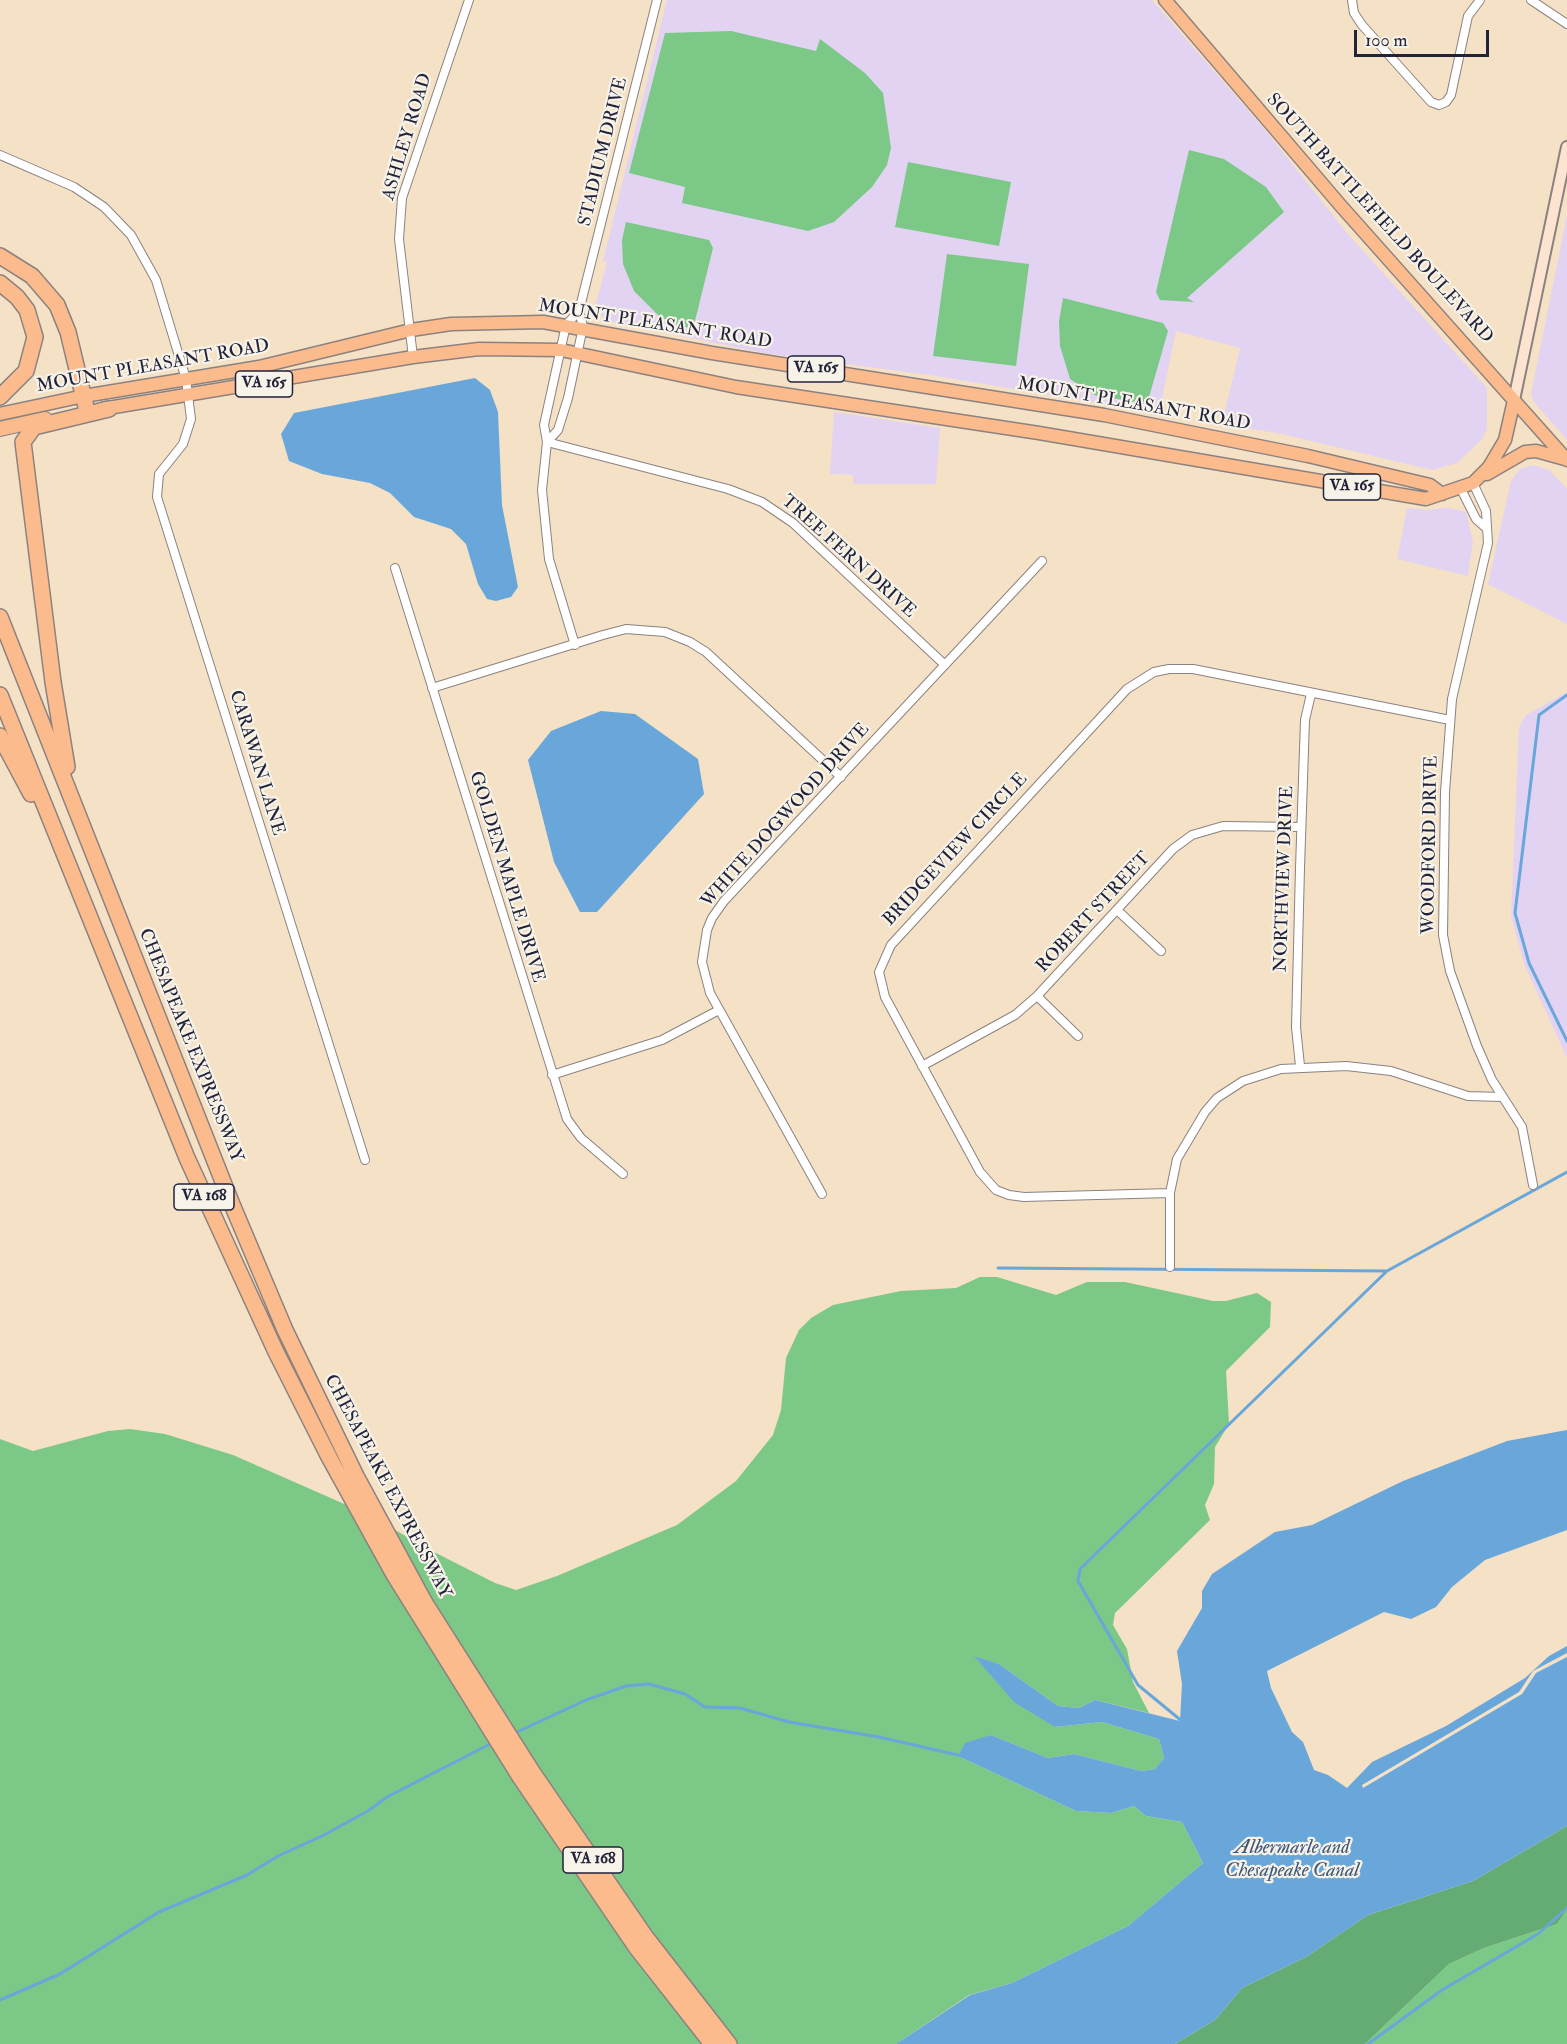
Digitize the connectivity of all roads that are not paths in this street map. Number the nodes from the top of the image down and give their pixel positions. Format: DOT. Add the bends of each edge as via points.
graph roads {
  1 [pos="470,0"];
  2 [pos="657,0"];
  3 [pos="1165,0"];
  4 [pos="1352,0"];
  5 [pos="1480,0"];
  6 [pos="1531,0"];
  7 [pos="1567,24"];
  8 [pos="1567,147"];
  9 [pos="0,155"];
  10 [pos="0,256"];
  11 [pos="0,283"];
  12 [pos="579,311"];
  13 [pos="566,325"];
  14 [pos="583,327"];
  15 [pos="411,330"];
  16 [pos="561,350"];
  17 [pos="578,352"];
  18 [pos="413,357"];
  19 [pos="186,380"];
  20 [pos="189,395"];
  21 [pos="0,397"];
  22 [pos="1514,400"];
  23 [pos="86,403"];
  24 [pos="109,409"];
  25 [pos="0,414"];
  26 [pos="0,429"];
  27 [pos="547,442"];
  28 [pos="1567,460"];
  29 [pos="1283,475"];
  30 [pos="1406,480"];
  31 [pos="1475,482"];
  32 [pos="1461,489"];
  33 [pos="1442,494"];
  34 [pos="1485,527"];
  35 [pos="1042,561"];
  36 [pos="395,568"];
  37 [pos="0,617"];
  38 [pos="575,645"];
  39 [pos="945,665"];
  40 [pos="432,688"];
  41 [pos="1311,694"];
  42 [pos="0,695"];
  43 [pos="1450,720"];
  44 [pos="0,736"];
  45 [pos="841,777"];
  46 [pos="1301,828"];
  47 [pos="57,835"];
  48 [pos="112,903"];
  49 [pos="1117,910"];
  50 [pos="1161,951"];
  51 [pos="1037,996"];
  52 [pos="719,1010"];
  53 [pos="1078,1036"];
  54 [pos="922,1066"];
  55 [pos="1300,1066"];
  56 [pos="552,1075"];
  57 [pos="1502,1097"];
  58 [pos="365,1160"];
  59 [pos="623,1174"];
  60 [pos="1533,1185"];
  61 [pos="1170,1193"];
  62 [pos="822,1194"];
  63 [pos="1170,1267"];
  64 [pos="461,1672"];
  65 [pos="712,2044"];
  66 [pos="729,2044"];
  1 -- 15 [label="street, ASHLEY ROAD" via="402,198 399,239"];
  2 -- 12 [label="street, STADIUM DRIVE"];
  3 -- 22 [label="main road, SOUTH BATTLEFIELD BOULEVARD"];
  4 -- 5 [label="street" via="1362,25 1431,102 1438,105 1451,95 1466,22"];
  6 -- 7 [label="street"];
  8 -- 22 [label="main road"];
  9 -- 19 [label="street, CARAWAN LANE" via="90,198 131,235 156,280"];
  10 -- 23 [label="highway" via="32,276 57,305"];
  11 -- 21 [label="highway" via="22,302 32,320 34,337 26,371"];
  12 -- 13 [label="street, STADIUM DRIVE"];
  12 -- 14 [label="street, STADIUM DRIVE"];
  13 -- 14 [label="main road, MOUNT PLEASANT ROAD / VA 165"];
  13 -- 15 [label="main road, MOUNT PLEASANT ROAD / VA 165" via="509,321"];
  13 -- 16 [label="street, STADIUM DRIVE"];
  14 -- 17 [label="street, STADIUM DRIVE"];
  14 -- 30 [label="main road, MOUNT PLEASANT ROAD / VA 165" via="712,353 1104,415"];
  15 -- 18 [label="street, ASHLEY ROAD"];
  15 -- 19 [label="main road, MOUNT PLEASANT ROAD / VA 165"];
  16 -- 17 [label="main road, MOUNT PLEASANT ROAD / VA 165"];
  16 -- 18 [label="main road, MOUNT PLEASANT ROAD / VA 165" via="478,349"];
  16 -- 27 [label="street, STADIUM DRIVE" via="544,425"];
  17 -- 27 [label="street, STADIUM DRIVE" via="558,430"];
  17 -- 29 [label="main road, MOUNT PLEASANT ROAD / VA 165" via="736,387"];
  18 -- 20 [label="main road, MOUNT PLEASANT ROAD / VA 165"];
  19 -- 20 [label="street, CARAWAN LANE"];
  19 -- 23 [label="main road, MOUNT PLEASANT ROAD / VA 165"];
  20 -- 24 [label="main road, MOUNT PLEASANT ROAD / VA 165"];
  20 -- 58 [label="street, CARAWAN LANE" via="188,434 162,467 156,483 157,497"];
  22 -- 28 [label="main road, SOUTH BATTLEFIELD BOULEVARD / VA 165"];
  22 -- 31 [label="main road, MOUNT PLEASANT ROAD / VA 165" via="1505,440"];
  23 -- 24 [label="main road, MOUNT PLEASANT ROAD / VA 165"];
  23 -- 25 [label="main road, MOUNT PLEASANT ROAD / VA 165"];
  23 -- 26 [label="highway, MOUNT PLEASANT ROAD / VA 165"];
  24 -- 48 [label="highway" via="34,427 23,442 62,744"];
  27 -- 38 [label="street, STADIUM DRIVE" via="542,490 544,536"];
  27 -- 39 [label="street, TREE FERN DRIVE" via="728,489 762,502 793,523"];
  28 -- 31 [label="main road, VA 165" via="1543,452 1525,452"];
  29 -- 30 [label="main road" via="1330,476 1393,486"];
  29 -- 33 [label="main road, MOUNT PLEASANT ROAD / VA 165" via="1426,499"];
  30 -- 33 [label="main road, MOUNT PLEASANT ROAD / VA 165" via="1430,485"];
  31 -- 32 [label="main road, MOUNT PLEASANT ROAD / VA 165"];
  31 -- 34 [label="street, WOODFORD DRIVE" via="1486,511"];
  32 -- 33 [label="main road, MOUNT PLEASANT ROAD / VA 165"];
  32 -- 34 [label="street" via="1476,519"];
  34 -- 43 [label="street, WOODFORD DRIVE" via="1488,543"];
  35 -- 39 [label="street, WHITE DOGWOOD DRIVE"];
  36 -- 40 [label="street, GOLDEN MAPLE DRIVE"];
  37 -- 48 [label="highway, CHESAPEAKE EXPRESSWAY / VA 168"];
  38 -- 40 [label="street"];
  38 -- 45 [label="street" via="626,630 647,629 690,642 718,662"];
  39 -- 45 [label="street, WHITE DOGWOOD DRIVE"];
  40 -- 56 [label="street, GOLDEN MAPLE DRIVE"];
  41 -- 43 [label="street, BRIDGEVIEW CIRCLE"];
  41 -- 46 [label="street, NORTHVIEW DRIVE" via="1305,720"];
  41 -- 54 [label="street, BRIDGEVIEW CIRCLE" via="1187,669 1154,672 1127,689 907,925 884,956 879,968 880,984"];
  42 -- 47 [label="highway, CHESAPEAKE EXPRESSWAY / VA 168"];
  43 -- 57 [label="street, WOODFORD DRIVE" via="1442,905 1444,948 1477,1046"];
  44 -- 47 [label="highway" via="37,807"];
  45 -- 52 [label="street, WHITE DOGWOOD DRIVE" via="712,918 702,962 706,985"];
  46 -- 49 [label="street, ROBERT STREET" via="1230,826 1198,831 1173,849"];
  46 -- 55 [label="street, NORTHVIEW DRIVE" via="1296,1027"];
  47 -- 64 [label="highway, CHESAPEAKE EXPRESSWAY / VA 168" via="187,1158 276,1352 370,1532"];
  48 -- 64 [label="highway, CHESAPEAKE EXPRESSWAY / VA 168" via="285,1330 356,1476"];
  49 -- 50 [label="street"];
  49 -- 51 [label="street, ROBERT STREET"];
  51 -- 53 [label="street"];
  51 -- 54 [label="street, ROBERT STREET" via="1015,1015"];
  52 -- 56 [label="street" via="662,1040"];
  52 -- 62 [label="street, WHITE DOGWOOD DRIVE"];
  54 -- 61 [label="street, BRIDGEVIEW CIRCLE" via="980,1172 1000,1192 1024,1197"];
  55 -- 57 [label="street" via="1391,1071 1468,1096"];
  55 -- 61 [label="street" via="1260,1074 1217,1098 1185,1144 1172,1174"];
  56 -- 59 [label="street, GOLDEN MAPLE DRIVE" via="573,1129"];
  57 -- 60 [label="street, WOODFORD DRIVE" via="1526,1137"];
  61 -- 63 [label="street"];
  64 -- 65 [label="highway, VA 168" via="520,1777 636,1947"];
  64 -- 66 [label="highway, VA 168" via="645,1936"];
}
